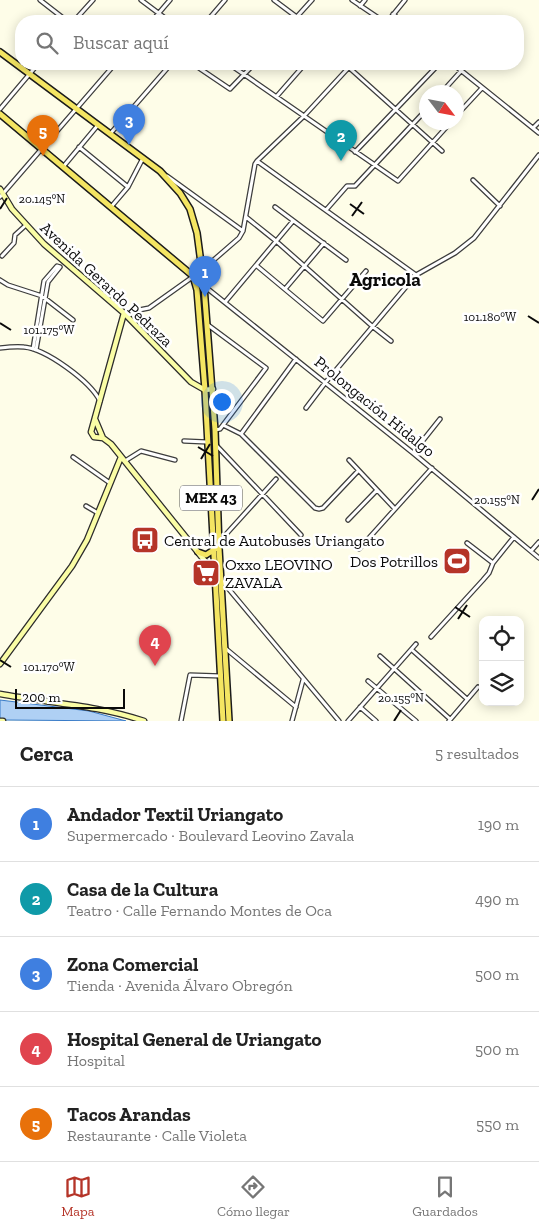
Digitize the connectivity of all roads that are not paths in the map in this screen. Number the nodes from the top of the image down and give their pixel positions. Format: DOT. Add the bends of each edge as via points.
graph roads {
  1 [pos="40,0"];
  2 [pos="93,0"];
  3 [pos="141,0"];
  4 [pos="170,0"];
  5 [pos="225,0"];
  6 [pos="274,0"];
  7 [pos="312,0"];
  8 [pos="352,0"];
  9 [pos="365,0"];
  10 [pos="405,0"];
  11 [pos="360,6"];
  12 [pos="159,14"];
  13 [pos="393,14"];
  14 [pos="59,15"];
  15 [pos="79,15"];
  16 [pos="213,15"];
  17 [pos="294,15"];
  18 [pos="299,15"];
  19 [pos="374,15"];
  20 [pos="0,52"];
  21 [pos="15,63"];
  22 [pos="24,70"];
  23 [pos="33,70"];
  24 [pos="110,70"];
  25 [pos="166,70"];
  26 [pos="202,70"];
  27 [pos="238,70"];
  28 [pos="248,70"];
  29 [pos="300,70"];
  30 [pos="345,70"];
  31 [pos="354,70"];
  32 [pos="433,70"];
  33 [pos="462,71"];
  34 [pos="29,74"];
  35 [pos="244,74"];
  36 [pos="449,85"];
  37 [pos="482,88"];
  38 [pos="277,96"];
  39 [pos="464,107"];
  40 [pos="0,109"];
  41 [pos="76,109"];
  42 [pos="395,109"];
  43 [pos="0,114"];
  44 [pos="304,116"];
  45 [pos="419,118"];
  46 [pos="539,122"];
  47 [pos="98,125"];
  48 [pos="413,125"];
  49 [pos="533,128"];
  50 [pos="444,130"];
  51 [pos="539,133"];
  52 [pos="110,134"];
  53 [pos="432,143"];
  54 [pos="79,147"];
  55 [pos="42,149"];
  56 [pos="442,151"];
  57 [pos="355,152"];
  58 [pos="539,154"];
  59 [pos="143,158"];
  60 [pos="257,161"];
  61 [pos="375,166"];
  62 [pos="63,167"];
  63 [pos="160,171"];
  64 [pos="473,180"];
  65 [pos="128,187"];
  66 [pos="0,189"];
  67 [pos="1,196"];
  68 [pos="500,206"];
  69 [pos="275,207"];
  70 [pos="111,208"];
  71 [pos="326,210"];
  72 [pos="246,217"];
  73 [pos="293,221"];
  74 [pos="26,225"];
  75 [pos="243,231"];
  76 [pos="276,241"];
  77 [pos="324,244"];
  78 [pos="2,256"];
  79 [pos="346,260"];
  80 [pos="256,266"];
  81 [pos="304,266"];
  82 [pos="201,271"];
  83 [pos="366,271"];
  84 [pos="193,276"];
  85 [pos="416,276"];
  86 [pos="0,280"];
  87 [pos="204,286"];
  88 [pos="285,289"];
  89 [pos="43,298"];
  90 [pos="342,298"];
  91 [pos="226,301"];
  92 [pos="124,313"];
  93 [pos="72,320"];
  94 [pos="207,325"];
  95 [pos="372,326"];
  96 [pos="201,333"];
  97 [pos="208,333"];
  98 [pos="391,341"];
  99 [pos="0,348"];
  100 [pos="35,350"];
  101 [pos="296,359"];
  102 [pos="325,383"];
  103 [pos="212,389"];
  104 [pos="205,390"];
  105 [pos="100,401"];
  106 [pos="306,408"];
  107 [pos="96,419"];
  108 [pos="440,420"];
  109 [pos="223,425"];
  110 [pos="215,430"];
  111 [pos="241,434"];
  112 [pos="103,438"];
  113 [pos="184,441"];
  114 [pos="208,442"];
  115 [pos="215,444"];
  116 [pos="413,453"];
  117 [pos="73,457"];
  118 [pos="123,459"];
  119 [pos="175,460"];
  120 [pos="349,460"];
  121 [pos="432,468"];
  122 [pos="358,471"];
  123 [pos="276,479"];
  124 [pos="110,484"];
  125 [pos="377,490"];
  126 [pos="263,494"];
  127 [pos="86,506"];
  128 [pos="395,508"];
  129 [pos="98,513"];
  130 [pos="348,520"];
  131 [pos="301,535"];
  132 [pos="514,537"];
  133 [pos="539,542"];
  134 [pos="467,543"];
  135 [pos="217,546"];
  136 [pos="359,549"];
  137 [pos="531,551"];
  138 [pos="198,552"];
  139 [pos="539,558"];
  140 [pos="493,562"];
  141 [pos="214,571"];
  142 [pos="221,581"];
  143 [pos="431,637"];
  144 [pos="416,644"];
  145 [pos="226,648"];
  146 [pos="412,650"];
  147 [pos="380,656"];
  148 [pos="0,664"];
  149 [pos="394,669"];
  150 [pos="224,676"];
  151 [pos="303,679"];
  152 [pos="368,681"];
  153 [pos="478,687"];
  154 [pos="378,688"];
  155 [pos="0,694"];
  156 [pos="467,699"];
  157 [pos="296,707"];
  158 [pos="360,707"];
  159 [pos="450,720"];
  160 [pos="144,721"];
  161 [pos="181,721"];
  162 [pos="223,721"];
  163 [pos="229,721"];
  164 [pos="292,721"];
  165 [pos="339,721"];
  166 [pos="348,721"];
  167 [pos="376,721"];
  168 [pos="416,721"];
  1 -- 14 [label="street"];
  2 -- 15 [label="street"];
  3 -- 12 [label="street"];
  4 -- 12 [label="street"];
  5 -- 16 [label="street"];
  6 -- 17 [label="street"];
  7 -- 18 [label="street"];
  8 -- 11 [label="street"];
  9 -- 11 [label="street"];
  10 -- 13 [label="street"];
  11 -- 19 [label="street"];
  20 -- 21 [label="main road, MEX 43"];
  22 -- 34 [label="main road, MEX 43"];
  23 -- 34 [label="street"];
  24 -- 41 [label="street"];
  25 -- 52 [label="street"];
  26 -- 35 [label="street" via="230,89"];
  27 -- 35 [label="street"];
  28 -- 35 [label="street"];
  29 -- 38 [label="street"];
  30 -- 44 [label="street"];
  31 -- 42 [label="street"];
  32 -- 42 [label="street"];
  33 -- 36 [label="street"];
  33 -- 37 [label="street"];
  34 -- 40 [label="street"];
  34 -- 41 [label="main road, MEX 43"];
  35 -- 38 [label="street"];
  37 -- 39 [label="street"];
  37 -- 49 [label="street"];
  38 -- 44 [label="street"];
  41 -- 47 [label="main road, MEX 43"];
  41 -- 55 [label="street"];
  42 -- 48 [label="street"];
  42 -- 57 [label="street"];
  43 -- 55 [label="main road"];
  44 -- 57 [label="street"];
  44 -- 60 [label="street"];
  45 -- 48 [label="street"];
  46 -- 49 [label="street"];
  47 -- 52 [label="main road, MEX 43"];
  47 -- 54 [label="street"];
  48 -- 53 [label="street"];
  48 -- 61 [label="street"];
  49 -- 51 [label="street"];
  50 -- 53 [label="street"];
  52 -- 59 [label="main road, MEX 43"];
  53 -- 56 [label="street"];
  53 -- 61 [label="street" via="398,181"];
  54 -- 62 [label="street"];
  54 -- 65 [label="street"];
  55 -- 62 [label="main road"];
  55 -- 67 [label="street"];
  57 -- 61 [label="street"];
  58 -- 68 [label="street"];
  59 -- 63 [label="main road, MEX 43"];
  59 -- 65 [label="street"];
  60 -- 71 [label="street"];
  60 -- 72 [label="street"];
  61 -- 71 [label="street" via="355,186 348,186"];
  62 -- 70 [label="main road"];
  63 -- 75 [label="street"];
  63 -- 82 [label="main road, MEX 43" via="190,209 197,233"];
  64 -- 68 [label="street"];
  65 -- 70 [label="street"];
  66 -- 67 [label="street, Avenida Gerardo Pedraza"];
  67 -- 74 [label="street, Avenida Gerardo Pedraza"];
  68 -- 85 [label="street" via="464,247"];
  69 -- 73 [label="street"];
  70 -- 84 [label="main road"];
  71 -- 85 [label="street"];
  72 -- 75 [label="street"];
  72 -- 76 [label="street"];
  73 -- 76 [label="street"];
  73 -- 77 [label="street"];
  74 -- 78 [label="street" via="15,235 14,243"];
  74 -- 92 [label="street, Avenida Gerardo Pedraza"];
  75 -- 82 [label="street"];
  76 -- 80 [label="street"];
  76 -- 81 [label="street"];
  77 -- 79 [label="street"];
  77 -- 81 [label="street"];
  80 -- 88 [label="street"];
  80 -- 91 [label="street"];
  81 -- 88 [label="street"];
  81 -- 90 [label="street"];
  82 -- 84 [label="street"];
  82 -- 87 [label="main road, MEX 43"];
  83 -- 90 [label="street"];
  84 -- 87 [label="street, Prolongación Hidalgo"];
  84 -- 92 [label="street" via="149,308"];
  84 -- 96 [label="main road, MEX 43"];
  85 -- 95 [label="street"];
  86 -- 89 [label="street"];
  87 -- 91 [label="street, Prolongación Hidalgo"];
  87 -- 94 [label="main road, MEX 43"];
  88 -- 90 [label="street" via="322,321"];
  89 -- 89 [label="street" via="48,282 60,267 58,265 44,281"];
  89 -- 93 [label="street"];
  89 -- 100 [label="street"];
  90 -- 95 [label="street"];
  91 -- 101 [label="street, Prolongación Hidalgo"];
  92 -- 104 [label="street, Avenida Gerardo Pedraza" via="191,382"];
  92 -- 105 [label="street"];
  94 -- 97 [label="main road, MEX 43"];
  94 -- 109 [label="street" via="266,368"];
  95 -- 98 [label="street"];
  95 -- 102 [label="street"];
  96 -- 97 [label="main road"];
  96 -- 104 [label="main road, MEX 43"];
  97 -- 103 [label="main road, MEX 43"];
  99 -- 100 [label="street"];
  100 -- 105 [label="street" via="51,356 91,388"];
  101 -- 102 [label="street, Prolongación Hidalgo"];
  101 -- 111 [label="street"];
  102 -- 106 [label="street"];
  102 -- 116 [label="street, Prolongación Hidalgo"];
  103 -- 104 [label="street"];
  103 -- 110 [label="main road, MEX 43"];
  104 -- 114 [label="main road, MEX 43"];
  105 -- 107 [label="street"];
  107 -- 112 [label="street"];
  107 -- 112 [label="street" via="92,432 94,437"];
  108 -- 116 [label="street"];
  109 -- 110 [label="street"];
  109 -- 111 [label="street"];
  110 -- 115 [label="main road, MEX 43"];
  111 -- 122 [label="street" via="315,508 323,508"];
  112 -- 118 [label="street"];
  113 -- 114 [label="street"];
  114 -- 135 [label="main road, MEX 43"];
  115 -- 126 [label="street"];
  115 -- 135 [label="main road, MEX 43"];
  116 -- 121 [label="street, Prolongación Hidalgo"];
  117 -- 124 [label="street"];
  118 -- 119 [label="street" via="141,451"];
  118 -- 124 [label="street"];
  118 -- 138 [label="street"];
  120 -- 122 [label="street"];
  121 -- 128 [label="street"];
  121 -- 132 [label="street, Prolongación Hidalgo"];
  122 -- 125 [label="street"];
  123 -- 126 [label="street"];
  124 -- 129 [label="street"];
  125 -- 128 [label="street"];
  125 -- 130 [label="street"];
  126 -- 131 [label="street"];
  126 -- 135 [label="street"];
  127 -- 129 [label="street"];
  128 -- 136 [label="street"];
  129 -- 148 [label="street" via="72,566"];
  132 -- 137 [label="street, Prolongación Hidalgo"];
  132 -- 140 [label="street"];
  133 -- 137 [label="street"];
  134 -- 140 [label="street"];
  135 -- 138 [label="main road" via="206,555"];
  135 -- 141 [label="main road, MEX 43"];
  135 -- 142 [label="main road, MEX 43"];
  137 -- 139 [label="street, Prolongación Hidalgo"];
  138 -- 141 [label="street"];
  140 -- 143 [label="street" via="489,573"];
  141 -- 142 [label="street"];
  141 -- 150 [label="main road, MEX 43"];
  142 -- 145 [label="main road, MEX 43"];
  142 -- 151 [label="street"];
  144 -- 146 [label="street"];
  145 -- 150 [label="main road, MEX 43"];
  145 -- 157 [label="street"];
  146 -- 149 [label="street"];
  146 -- 156 [label="street"];
  147 -- 149 [label="street"];
  149 -- 154 [label="street"];
  149 -- 159 [label="street"];
  150 -- 161 [label="street" via="190,675"];
  150 -- 162 [label="main road, MEX 43"];
  150 -- 163 [label="main road, MEX 43"];
  151 -- 157 [label="street"];
  151 -- 165 [label="street"];
  152 -- 154 [label="street"];
  153 -- 156 [label="street"];
  154 -- 158 [label="street"];
  154 -- 168 [label="street"];
  155 -- 160 [label="street" via="77,704"];
  156 -- 159 [label="street"];
  157 -- 164 [label="street"];
  158 -- 166 [label="street"];
  158 -- 167 [label="street"];
}
